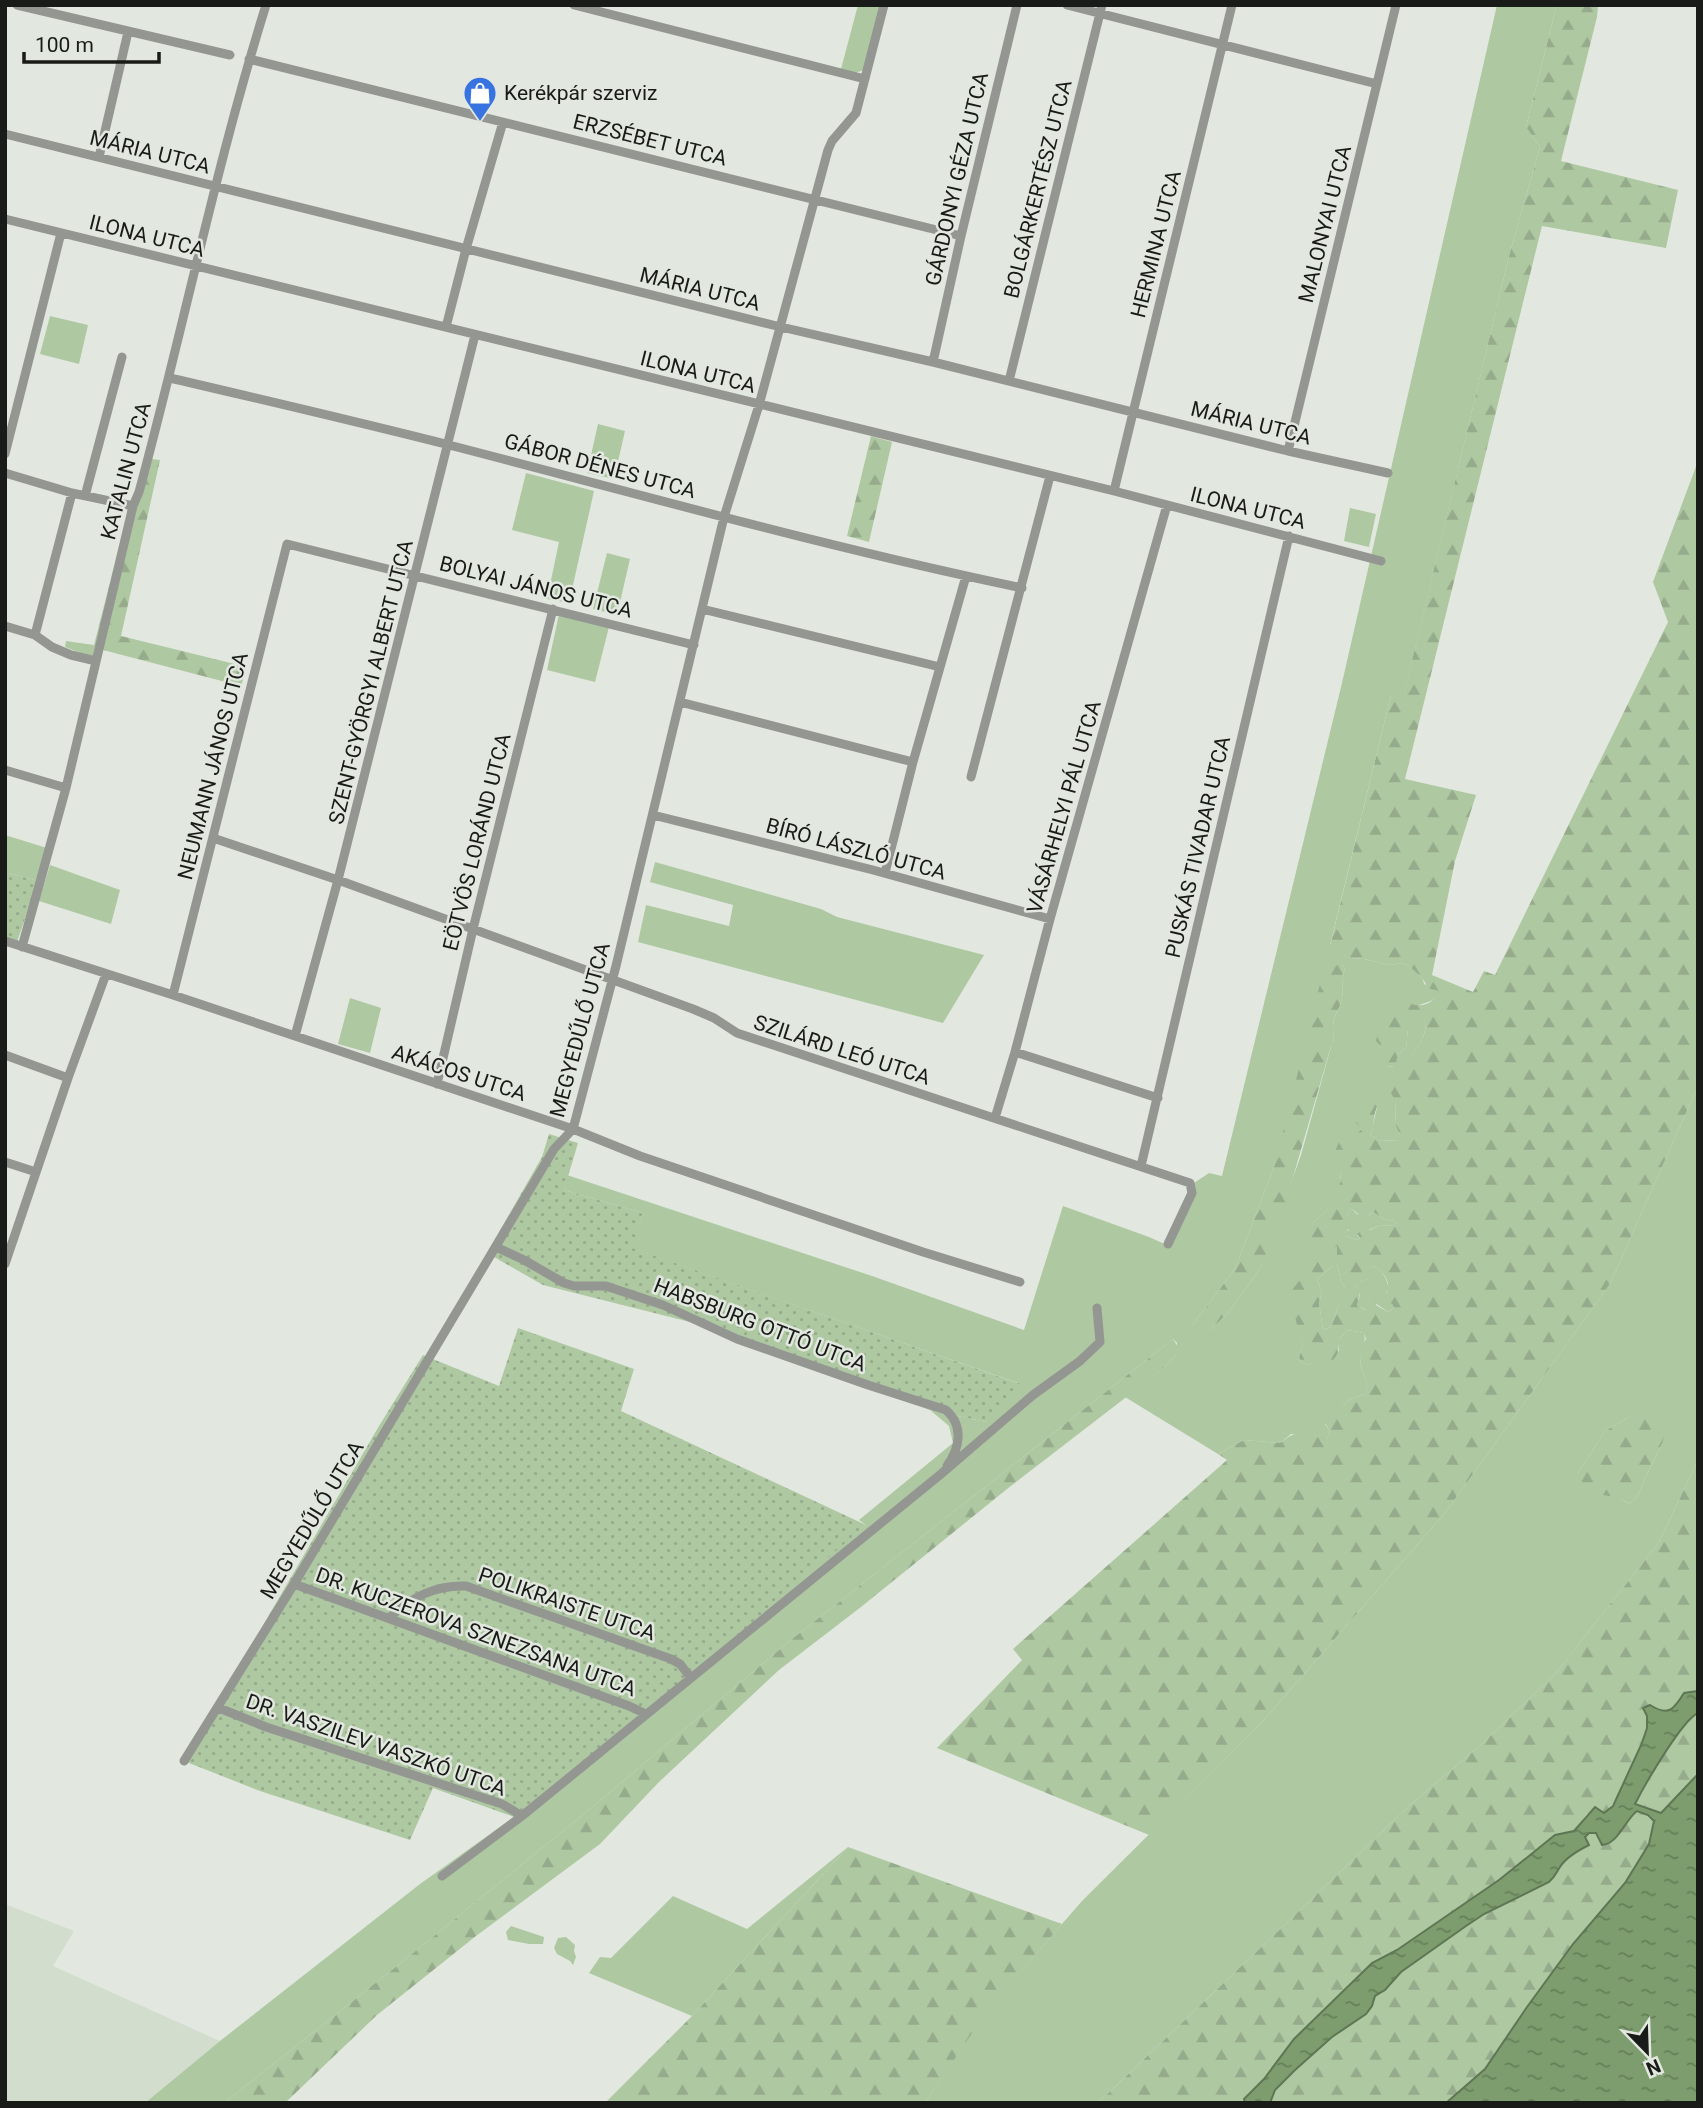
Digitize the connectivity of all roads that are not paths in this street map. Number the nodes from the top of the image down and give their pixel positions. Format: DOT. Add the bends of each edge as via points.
graph roads {
  1 [pos="17,5"];
  2 [pos="266,5"];
  3 [pos="574,5"];
  4 [pos="884,5"];
  5 [pos="1017,5"];
  6 [pos="1067,5"];
  7 [pos="1232,5"];
  8 [pos="1396,5"];
  9 [pos="1101,9"];
  10 [pos="128,32"];
  11 [pos="1222,45"];
  12 [pos="230,55"];
  13 [pos="249,59"];
  14 [pos="865,79"];
  15 [pos="1377,84"];
  16 [pos="503,122"];
  17 [pos="5,134"];
  18 [pos="99,157"];
  19 [pos="217,186"];
  20 [pos="815,198"];
  21 [pos="5,219"];
  22 [pos="61,233"];
  23 [pos="961,236"];
  24 [pos="466,249"];
  25 [pos="197,266"];
  26 [pos="446,327"];
  27 [pos="781,327"];
  28 [pos="475,335"];
  29 [pos="122,357"];
  30 [pos="933,362"];
  31 [pos="170,378"];
  32 [pos="1009,381"];
  33 [pos="759,405"];
  34 [pos="1133,412"];
  35 [pos="449,445"];
  36 [pos="1288,451"];
  37 [pos="5,454"];
  38 [pos="5,473"];
  39 [pos="1388,473"];
  40 [pos="1050,476"];
  41 [pos="1114,491"];
  42 [pos="72,493"];
  43 [pos="85,496"];
  44 [pos="1167,505"];
  45 [pos="133,506"];
  46 [pos="724,517"];
  47 [pos="1289,536"];
  48 [pos="287,544"];
  49 [pos="1381,561"];
  50 [pos="416,575"];
  51 [pos="966,576"];
  52 [pos="1022,588"];
  53 [pos="553,609"];
  54 [pos="702,609"];
  55 [pos="5,626"];
  56 [pos="35,635"];
  57 [pos="694,645"];
  58 [pos="96,661"];
  59 [pos="940,667"];
  60 [pos="680,702"];
  61 [pos="913,762"];
  62 [pos="5,769"];
  63 [pos="971,776"];
  64 [pos="66,788"];
  65 [pos="653,815"];
  66 [pos="213,838"];
  67 [pos="885,873"];
  68 [pos="338,880"];
  69 [pos="1050,919"];
  70 [pos="472,929"];
  71 [pos="5,941"];
  72 [pos="22,947"];
  73 [pos="106,974"];
  74 [pos="613,979"];
  75 [pos="173,995"];
  76 [pos="295,1036"];
  77 [pos="1015,1052"];
  78 [pos="5,1055"];
  79 [pos="68,1078"];
  80 [pos="436,1084"];
  81 [pos="1157,1098"];
  82 [pos="995,1118"];
  83 [pos="573,1129"];
  84 [pos="5,1162"];
  85 [pos="1142,1167"];
  86 [pos="36,1172"];
  87 [pos="1168,1244"];
  88 [pos="496,1247"];
  89 [pos="8,1250"];
  90 [pos="5,1264"];
  91 [pos="1020,1282"];
  92 [pos="1097,1308"];
  93 [pos="941,1474"];
  94 [pos="294,1584"];
  95 [pos="389,1618"];
  96 [pos="691,1678"];
  97 [pos="219,1708"];
  98 [pos="646,1714"];
  99 [pos="184,1761"];
  100 [pos="522,1816"];
  101 [pos="442,1876"];
  1 -- 10 [label="street"];
  2 -- 13 [label="street, KATALIN UTCA"];
  3 -- 14 [label="street"];
  4 -- 14 [label="street, MEGYEDŰLŐ UTCA"];
  5 -- 23 [label="street, GÁRDONYI GÉZA UTCA"];
  6 -- 9 [label="street"];
  7 -- 11 [label="street, HERMINA UTCA"];
  8 -- 15 [label="street, MALONYAI UTCA"];
  9 -- 11 [label="street"];
  9 -- 32 [label="street, BOLGÁRKERTÉSZ UTCA"];
  10 -- 12 [label="street"];
  10 -- 18 [label="street"];
  11 -- 15 [label="street"];
  11 -- 34 [label="street, HERMINA UTCA"];
  13 -- 16 [label="street, ERZSÉBET UTCA"];
  13 -- 19 [label="street, KATALIN UTCA"];
  14 -- 20 [label="street, MEGYEDŰLŐ UTCA" via="856,113 828,150"];
  15 -- 36 [label="street, MALONYAI UTCA"];
  16 -- 20 [label="street, ERZSÉBET UTCA"];
  16 -- 24 [label="street"];
  17 -- 18 [label="street, MÁRIA UTCA"];
  18 -- 19 [label="street, MÁRIA UTCA"];
  19 -- 24 [label="street, MÁRIA UTCA"];
  19 -- 25 [label="street, KATALIN UTCA"];
  20 -- 23 [label="street, ERZSÉBET UTCA"];
  20 -- 27 [label="street, MEGYEDŰLŐ UTCA"];
  21 -- 22 [label="street, ILONA UTCA"];
  22 -- 25 [label="street, ILONA UTCA"];
  22 -- 37 [label="street"];
  23 -- 30 [label="street, GÁRDONYI GÉZA UTCA"];
  24 -- 26 [label="street"];
  24 -- 27 [label="street, MÁRIA UTCA"];
  25 -- 26 [label="street, ILONA UTCA"];
  25 -- 31 [label="street, KATALIN UTCA"];
  26 -- 28 [label="street, ILONA UTCA"];
  27 -- 30 [label="street, MÁRIA UTCA"];
  27 -- 33 [label="street, MEGYEDŰLŐ UTCA"];
  28 -- 33 [label="street, ILONA UTCA"];
  28 -- 35 [label="street, SZENT-GYÖRGYI ALBERT UTCA"];
  29 -- 43 [label="street"];
  30 -- 32 [label="street, MÁRIA UTCA"];
  31 -- 35 [label="street, GÁBOR DÉNES UTCA"];
  31 -- 45 [label="street, KATALIN UTCA"];
  32 -- 34 [label="street, MÁRIA UTCA"];
  33 -- 40 [label="street, ILONA UTCA"];
  33 -- 46 [label="street, MEGYEDŰLŐ UTCA"];
  34 -- 36 [label="street, MÁRIA UTCA"];
  34 -- 41 [label="street, HERMINA UTCA"];
  35 -- 46 [label="street, GÁBOR DÉNES UTCA"];
  35 -- 50 [label="street, SZENT-GYÖRGYI ALBERT UTCA"];
  36 -- 39 [label="street, MÁRIA UTCA"];
  38 -- 42 [label="street"];
  40 -- 41 [label="street, ILONA UTCA"];
  40 -- 52 [label="street"];
  41 -- 44 [label="street, ILONA UTCA"];
  42 -- 43 [label="street"];
  42 -- 56 [label="street"];
  43 -- 45 [label="street"];
  44 -- 47 [label="street, ILONA UTCA"];
  44 -- 69 [label="street, VÁSÁRHELYI PÁL UTCA"];
  45 -- 58 [label="street, KATALIN UTCA"];
  46 -- 51 [label="street, GÁBOR DÉNES UTCA"];
  46 -- 54 [label="street, MEGYEDŰLŐ UTCA"];
  47 -- 49 [label="street, ILONA UTCA"];
  47 -- 81 [label="street, PUSKÁS TIVADAR UTCA"];
  48 -- 50 [label="street, BOLYAI JÁNOS UTCA"];
  48 -- 66 [label="street, NEUMANN JÁNOS UTCA"];
  50 -- 53 [label="street, BOLYAI JÁNOS UTCA"];
  50 -- 68 [label="street, SZENT-GYÖRGYI ALBERT UTCA"];
  51 -- 52 [label="street, GÁBOR DÉNES UTCA"];
  51 -- 59 [label="street"];
  52 -- 63 [label="street"];
  53 -- 57 [label="street, BOLYAI JÁNOS UTCA"];
  53 -- 70 [label="street, EÖTVÖS LORÁND UTCA"];
  54 -- 57 [label="street, MEGYEDŰLŐ UTCA"];
  54 -- 59 [label="street"];
  55 -- 56 [label="street"];
  56 -- 58 [label="street" via="63,652"];
  57 -- 60 [label="street, MEGYEDŰLŐ UTCA"];
  58 -- 64 [label="street, KATALIN UTCA"];
  59 -- 61 [label="street"];
  60 -- 61 [label="street"];
  60 -- 65 [label="street, MEGYEDŰLŐ UTCA"];
  61 -- 67 [label="street"];
  62 -- 64 [label="street"];
  64 -- 72 [label="street, KATALIN UTCA"];
  65 -- 67 [label="street, BÍRÓ LÁSZLÓ UTCA"];
  65 -- 74 [label="street, MEGYEDŰLŐ UTCA"];
  66 -- 68 [label="street, SZILÁRD LEÓ UTCA"];
  66 -- 75 [label="street, NEUMANN JÁNOS UTCA"];
  67 -- 69 [label="street, BÍRÓ LÁSZLÓ UTCA"];
  68 -- 70 [label="street, SZILÁRD LEÓ UTCA"];
  68 -- 76 [label="street, SZENT-GYÖRGYI ALBERT UTCA"];
  69 -- 77 [label="street, VÁSÁRHELYI PÁL UTCA"];
  70 -- 74 [label="street, SZILÁRD LEÓ UTCA"];
  70 -- 80 [label="street, EÖTVÖS LORÁND UTCA"];
  71 -- 72 [label="street, AKÁCOS UTCA"];
  72 -- 73 [label="street, AKÁCOS UTCA"];
  73 -- 75 [label="street, AKÁCOS UTCA"];
  73 -- 79 [label="street"];
  74 -- 82 [label="street, SZILÁRD LEÓ UTCA" via="714,1017 737,1034"];
  74 -- 83 [label="street, MEGYEDŰLŐ UTCA"];
  75 -- 76 [label="street, AKÁCOS UTCA"];
  76 -- 80 [label="street, AKÁCOS UTCA"];
  77 -- 81 [label="street"];
  77 -- 82 [label="street, VÁSÁRHELYI PÁL UTCA"];
  78 -- 79 [label="street"];
  79 -- 86 [label="street"];
  80 -- 83 [label="street, AKÁCOS UTCA"];
  81 -- 85 [label="street, PUSKÁS TIVADAR UTCA"];
  82 -- 85 [label="street, SZILÁRD LEÓ UTCA"];
  83 -- 88 [label="street, MEGYEDŰLŐ UTCA" via="554,1149"];
  83 -- 91 [label="street, AKÁCOS UTCA" via="640,1156"];
  84 -- 86 [label="street"];
  85 -- 87 [label="street, SZILÁRD LEÓ UTCA" via="1190,1182 1192,1193"];
  86 -- 89 [label="street"];
  88 -- 93 [label="street, HABSBURG OTTÓ UTCA" via="564,1283 606,1286 663,1305 737,1339 946,1410 957,1426 958,1445"];
  88 -- 94 [label="street, MEGYEDŰLŐ UTCA"];
  89 -- 90 [label="street"];
  92 -- 93 [label="street" via="1100,1342"];
  93 -- 96 [label="street"];
  94 -- 95 [label="street, DR. KUCZEROVA SZNEZSANA UTCA"];
  94 -- 97 [label="street, MEGYEDŰLŐ UTCA"];
  95 -- 96 [label="street, POLIKRAISTE UTCA" via="446,1585 466,1586 671,1659"];
  95 -- 98 [label="street, DR. KUCZEROVA SZNEZSANA UTCA"];
  96 -- 98 [label="street"];
  97 -- 99 [label="street, MEGYEDŰLŐ UTCA"];
  97 -- 100 [label="street, DR. VASZILEV VASZKÓ UTCA" via="502,1804"];
  98 -- 100 [label="street"];
  100 -- 101 [label="street"];
}
